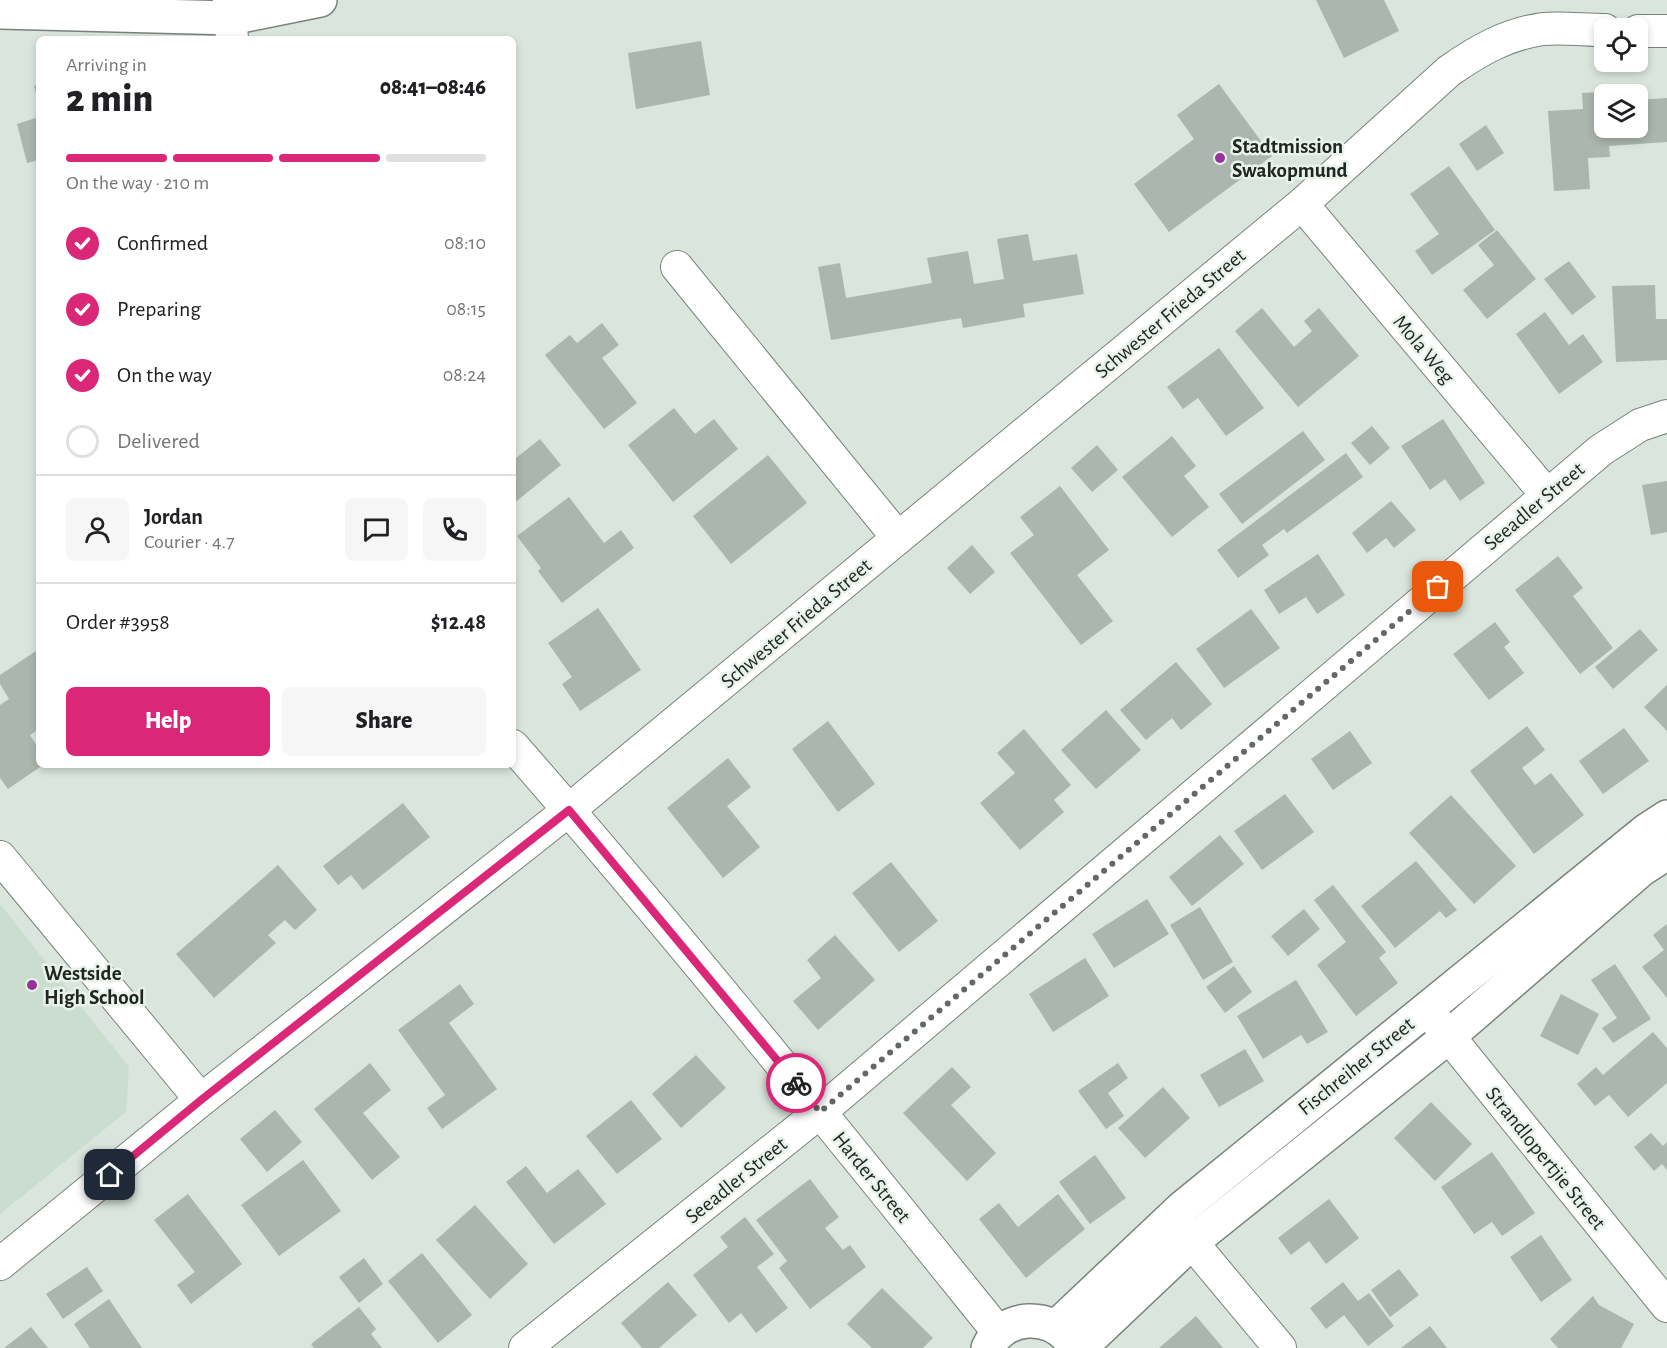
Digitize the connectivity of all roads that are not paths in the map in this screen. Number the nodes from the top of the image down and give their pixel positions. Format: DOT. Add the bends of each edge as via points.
graph roads {
  1 [pos="320,0"];
  2 [pos="0,12"];
  3 [pos="231,19"];
  4 [pos="1594,30"];
  5 [pos="1648,31"];
  6 [pos="1667,31"];
  7 [pos="1302,204"];
  8 [pos="677,267"];
  9 [pos="1667,416"];
  10 [pos="1547,495"];
  11 [pos="898,538"];
  12 [pos="516,749"];
  13 [pos="569,810"];
  14 [pos="1667,817"];
  15 [pos="1667,853"];
  16 [pos="0,856"];
  17 [pos="1427,1009"];
  18 [pos="1448,1037"];
  19 [pos="201,1100"];
  20 [pos="820,1112"];
  21 [pos="1182,1230"];
  22 [pos="0,1264"];
  23 [pos="1667,1305"];
  24 [pos="993,1341"];
  25 [pos="1070,1341"];
  26 [pos="525,1348"];
  27 [pos="1280,1348"];
  1 -- 3 [label="street"];
  2 -- 3 [label="street"];
  4 -- 7 [label="street, Schwester Frieda Street" via="1545,29 1505,38 1476,52 1449,71"];
  5 -- 6 [label="street"];
  7 -- 10 [label="street, Mola Weg"];
  7 -- 11 [label="street, Schwester Frieda Street"];
  8 -- 11 [label="street"];
  9 -- 10 [label="street, Seeadler Street" via="1640,425 1601,450"];
  10 -- 20 [label="street, Seeadler Street"];
  11 -- 13 [label="street, Schwester Frieda Street"];
  12 -- 13 [label="street, Harder Street"];
  13 -- 19 [label="street, Schwester Frieda Street"];
  13 -- 20 [label="street, Harder Street"];
  14 -- 17 [label="street, Fischreiher Street"];
  15 -- 18 [label="street, Fischreiher Street" via="1642,869"];
  16 -- 19 [label="street"];
  17 -- 18 [label="street, Strandlopertjie Street"];
  17 -- 21 [label="street, Fischreiher Street"];
  18 -- 21 [label="street, Fischreiher Street"];
  18 -- 23 [label="street, Strandlopertjie Street"];
  19 -- 22 [label="street, Schwester Frieda Street"];
  20 -- 24 [label="street, Harder Street"];
  20 -- 26 [label="street, Seeadler Street"];
  21 -- 25 [label="street, Fischreiher Street"];
  21 -- 27 [label="street"];
  24 -- 25 [label="street" via="1014,1323 1033,1320 1051,1323"];
}
